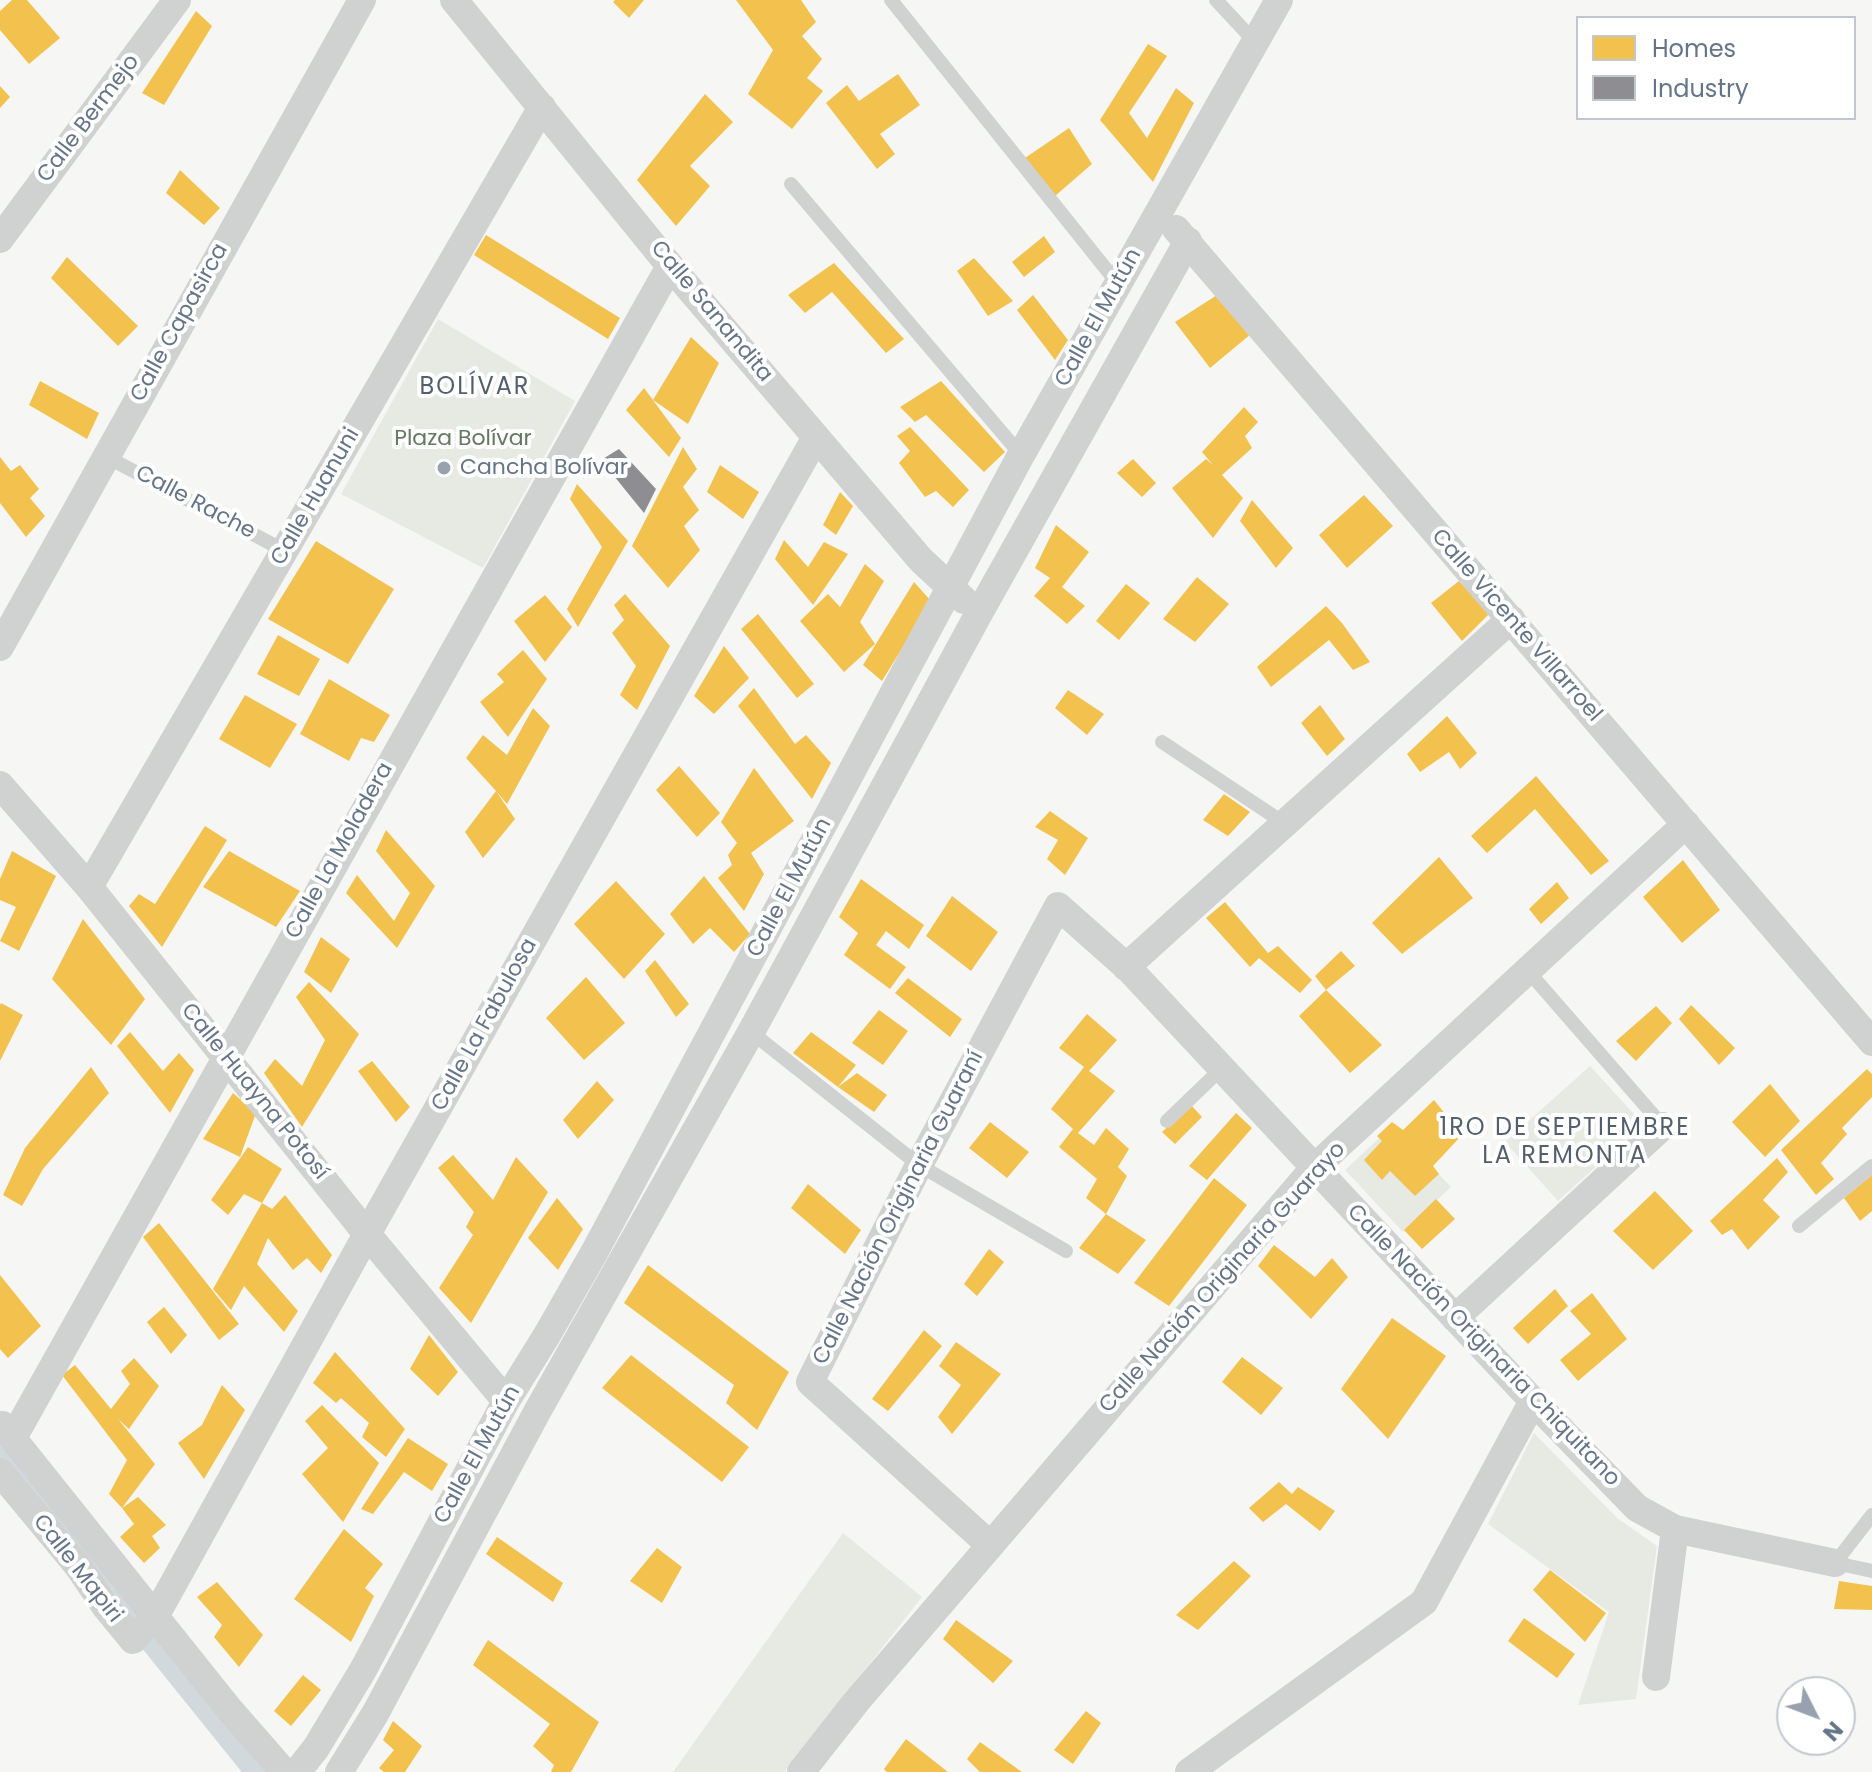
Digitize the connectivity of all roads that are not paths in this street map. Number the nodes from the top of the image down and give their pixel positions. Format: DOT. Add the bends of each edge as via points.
graph roads {
  1 [pos="177,0"];
  2 [pos="362,0"];
  3 [pos="454,0"];
  4 [pos="891,0"];
  5 [pos="1216,0"];
  6 [pos="1279,0"];
  7 [pos="1255,42"];
  8 [pos="542,107"];
  9 [pos="791,184"];
  10 [pos="1159,210"];
  11 [pos="0,239"];
  12 [pos="1188,241"];
  13 [pos="670,266"];
  14 [pos="1118,284"];
  15 [pos="816,437"];
  16 [pos="1021,455"];
  17 [pos="105,456"];
  18 [pos="285,551"];
  19 [pos="952,587"];
  20 [pos="978,615"];
  21 [pos="1511,619"];
  22 [pos="0,647"];
  23 [pos="1162,742"];
  24 [pos="0,785"];
  25 [pos="1284,823"];
  26 [pos="1686,824"];
  27 [pos="89,887"];
  28 [pos="1058,906"];
  29 [pos="1126,967"];
  30 [pos="1528,971"];
  31 [pos="751,1032"];
  32 [pos="1872,1042"];
  33 [pos="225,1056"];
  34 [pos="1221,1069"];
  35 [pos="1167,1121"];
  36 [pos="1663,1126"];
  37 [pos="919,1165"];
  38 [pos="1872,1166"];
  39 [pos="1314,1168"];
  40 [pos="1799,1226"];
  41 [pos="367,1234"];
  42 [pos="1066,1251"];
  43 [pos="1455,1318"];
  44 [pos="506,1401"];
  45 [pos="1533,1401"];
  46 [pos="6,1430"];
  47 [pos="0,1472"];
  48 [pos="1872,1515"];
  49 [pos="1675,1529"];
  50 [pos="990,1545"];
  51 [pos="1835,1563"];
  52 [pos="1872,1571"];
  53 [pos="156,1615"];
  54 [pos="1656,1677"];
  55 [pos="344,1770"];
  56 [pos="284,1772"];
  57 [pos="297,1772"];
  58 [pos="801,1772"];
  59 [pos="1189,1772"];
  1 -- 11 [label="street, Calle Bermejo"];
  2 -- 17 [label="street, Calle Capasirca"];
  3 -- 8 [label="street, Calle Sanandita"];
  4 -- 14 [label="lane"];
  5 -- 7 [label="lane"];
  6 -- 7 [label="street, Calle El Mutún"];
  7 -- 10 [label="street, Calle El Mutún"];
  8 -- 13 [label="street, Calle Sanandita"];
  8 -- 18 [label="street, Calle Huanuni"];
  9 -- 16 [label="lane"];
  10 -- 12 [label="street, Calle Vicente Villarroel"];
  10 -- 14 [label="street, Calle El Mutún"];
  12 -- 20 [label="street, Calle El Mutún"];
  12 -- 21 [label="street, Calle Vicente Villarroel"];
  13 -- 15 [label="street, Calle Sanandita"];
  13 -- 33 [label="street, Calle La Moladera"];
  14 -- 16 [label="street, Calle El Mutún"];
  15 -- 19 [label="street, Calle Sanandita" via="921,560"];
  15 -- 41 [label="street, Calle La Fabulosa"];
  16 -- 19 [label="street, Calle El Mutún"];
  17 -- 18 [label="lane, Calle Rache"];
  17 -- 22 [label="street, Calle Capasirca"];
  18 -- 27 [label="street, Calle Huanuni"];
  19 -- 20 [label="street, Calle Sanandita"];
  19 -- 44 [label="street, Calle El Mutún" via="595,1251"];
  20 -- 31 [label="street, Calle El Mutún"];
  21 -- 25 [label="street"];
  21 -- 26 [label="street, Calle Vicente Villarroel"];
  23 -- 25 [label="lane"];
  24 -- 27 [label="street, Calle Huayna Potosí"];
  25 -- 29 [label="street"];
  26 -- 30 [label="street, Calle Nación Originaria Guarayo"];
  26 -- 32 [label="street, Calle Vicente Villarroel"];
  27 -- 33 [label="street, Calle Huayna Potosí"];
  28 -- 29 [label="street, Calle Nación Originaria Chiquitano"];
  28 -- 37 [label="street, Calle Nación Originaria Guaraní"];
  29 -- 34 [label="street, Calle Nación Originaria Chiquitano"];
  30 -- 36 [label="lane"];
  30 -- 39 [label="street, Calle Nación Originaria Guarayo"];
  31 -- 37 [label="lane"];
  31 -- 55 [label="street, Calle El Mutún"];
  33 -- 41 [label="street, Calle Huayna Potosí"];
  33 -- 46 [label="street, Calle La Moladera"];
  34 -- 35 [label="lane"];
  34 -- 39 [label="street, Calle Nación Originaria Chiquitano"];
  36 -- 43 [label="street"];
  37 -- 42 [label="lane"];
  37 -- 50 [label="street, Calle Nación Originaria Guaraní" via="810,1382"];
  38 -- 40 [label="lane"];
  39 -- 43 [label="street, Calle Nación Originaria Chiquitano"];
  39 -- 50 [label="street, Calle Nación Originaria Guarayo"];
  41 -- 44 [label="street, Calle Huayna Potosí"];
  41 -- 53 [label="street, Calle La Fabulosa"];
  43 -- 45 [label="street, Calle Nación Originaria Chiquitano"];
  44 -- 57 [label="street, Calle El Mutún" via="363,1670"];
  45 -- 49 [label="street, Calle Nación Originaria Chiquitano" via="1637,1508"];
  45 -- 59 [label="street" via="1424,1602"];
  46 -- 53 [label="street, Calle Mapiri"];
  47 -- 53 [label="street, Calle Mapiri" via="133,1640"];
  48 -- 51 [label="lane"];
  49 -- 51 [label="street, Calle Nación Originaria Chiquitano"];
  49 -- 54 [label="street"];
  50 -- 58 [label="street, Calle Nación Originaria Guarayo"];
  51 -- 52 [label="lane, Calle Nación Originaria Chiquitano"];
  53 -- 56 [label="street, Calle Mapiri"];
}
